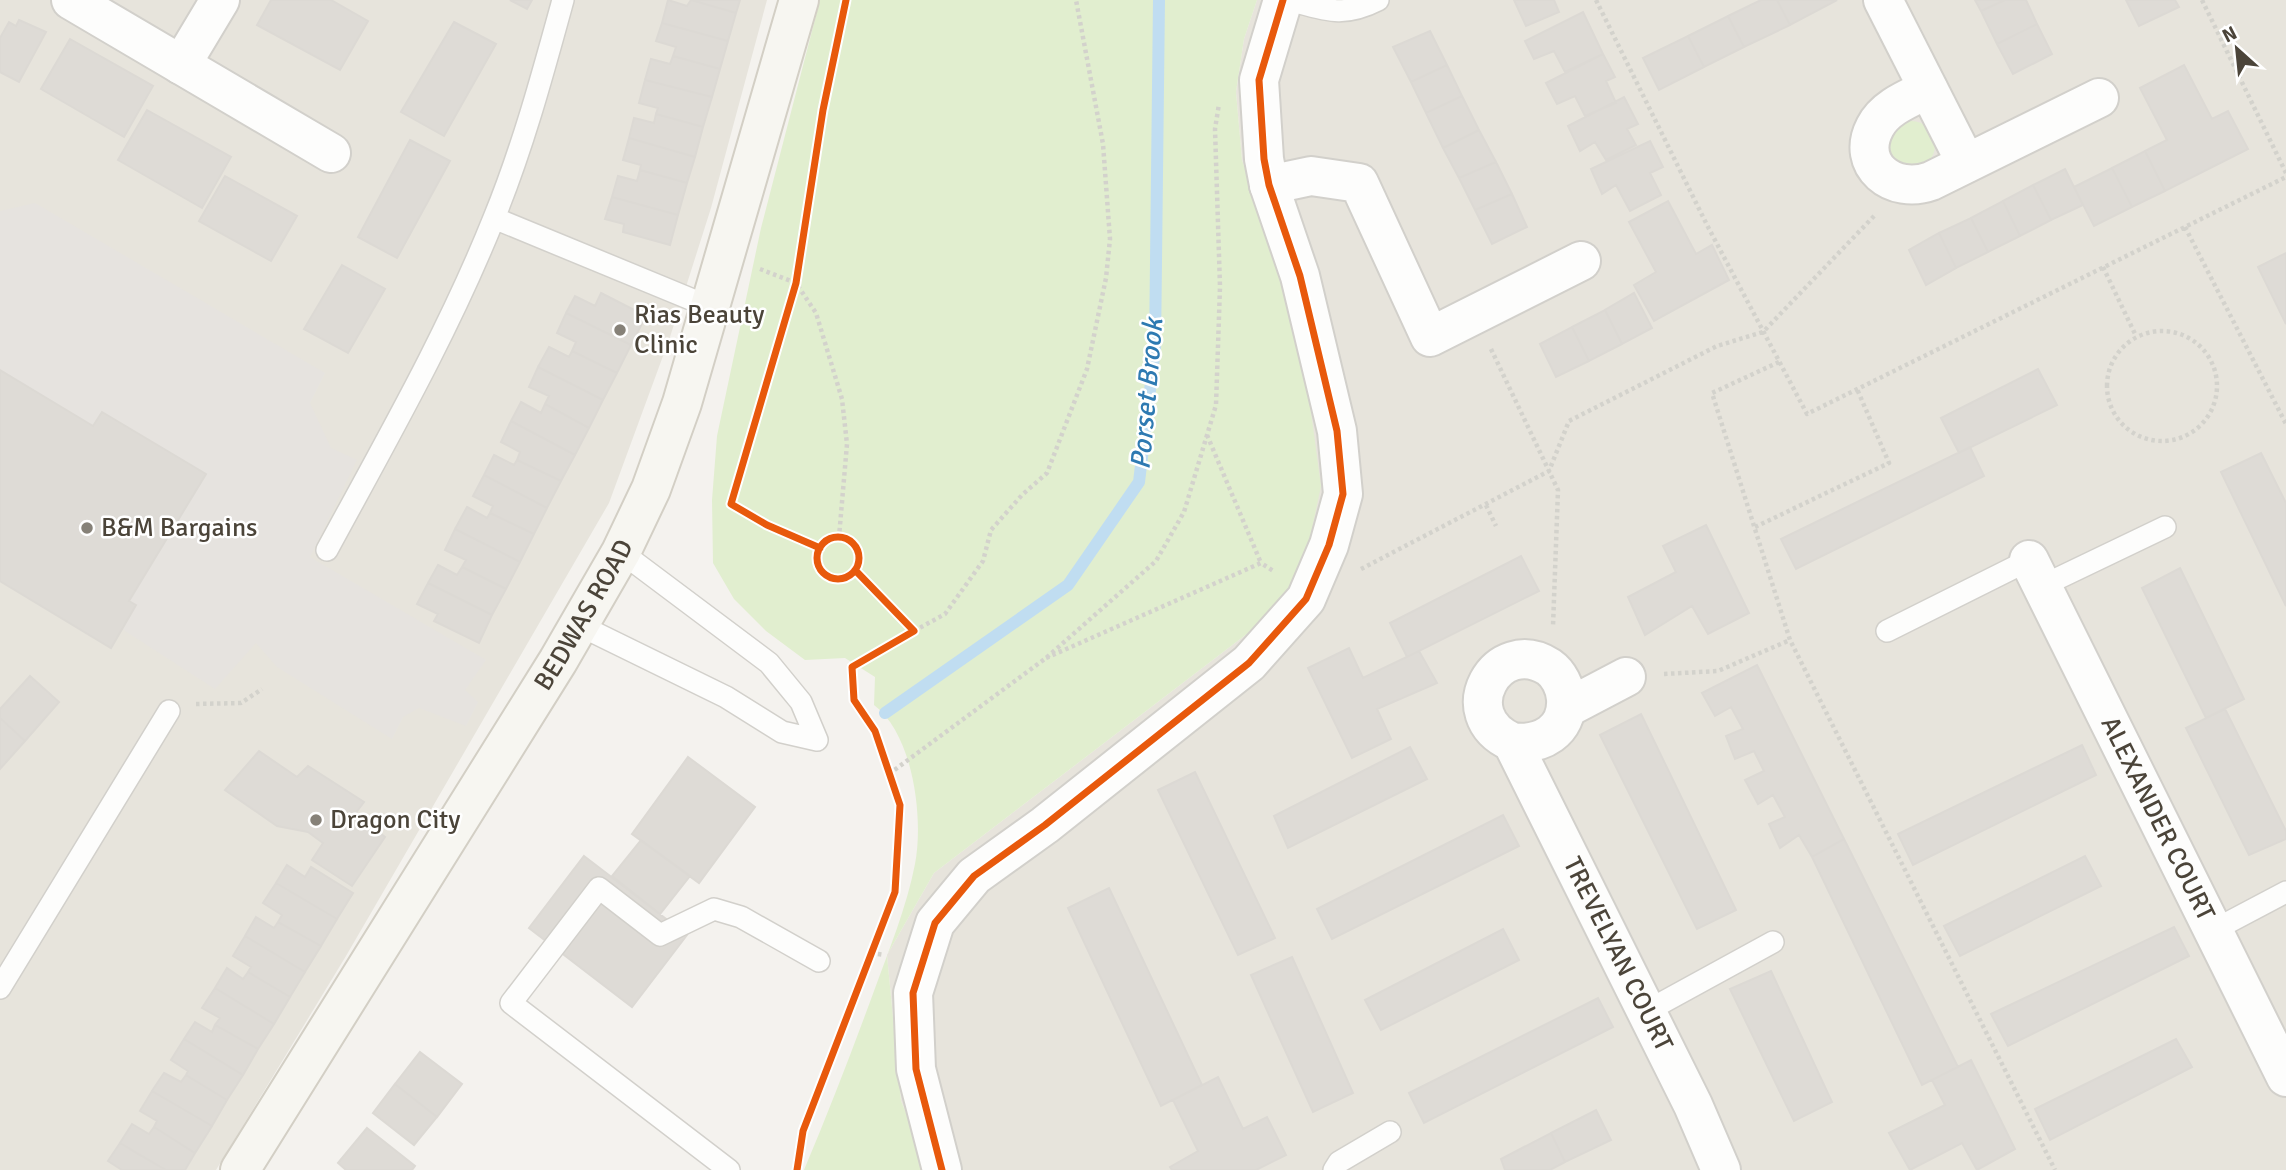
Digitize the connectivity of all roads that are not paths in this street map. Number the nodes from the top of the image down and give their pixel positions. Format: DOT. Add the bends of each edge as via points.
graph roads {
  1 [pos="71,0"];
  2 [pos="220,0"];
  3 [pos="564,0"];
  4 [pos="799,0"];
  5 [pos="1283,0"];
  6 [pos="1289,0"];
  7 [pos="1378,0"];
  8 [pos="1883,0"];
  9 [pos="181,65"];
  10 [pos="1928,89"];
  11 [pos="2099,98"];
  12 [pos="331,153"];
  13 [pos="1966,163"];
  14 [pos="1269,185"];
  15 [pos="494,218"];
  16 [pos="1581,261"];
  17 [pos="710,307"];
  18 [pos="2165,527"];
  19 [pos="327,550"];
  20 [pos="621,552"];
  21 [pos="2036,573"];
  22 [pos="579,625"];
  23 [pos="1887,631"];
  24 [pos="1626,677"];
  25 [pos="1567,708"];
  26 [pos="169,711"];
  27 [pos="1513,742"];
  28 [pos="2286,892"];
  29 [pos="2214,930"];
  30 [pos="1773,942"];
  31 [pos="819,961"];
  32 [pos="0,988"];
  33 [pos="1647,1010"];
  34 [pos="2286,1077"];
  35 [pos="1390,1132"];
  36 [pos="240,1170"];
  37 [pos="729,1170"];
  38 [pos="942,1170"];
  39 [pos="1334,1170"];
  40 [pos="1721,1170"];
  1 -- 9 [label="street"];
  2 -- 9 [label="street"];
  3 -- 15 [label="lane"];
  4 -- 17 [label="main road, BEDWAS ROAD"];
  5 -- 14 [label="street" via="1259,80"];
  6 -- 7 [label="lane" via="1332,12 1355,12"];
  8 -- 10 [label="street"];
  9 -- 12 [label="street"];
  10 -- 13 [label="street"];
  10 -- 13 [label="street" via="1884,114 1875,126 1869,143 1879,171 1889,181 1916,187"];
  11 -- 13 [label="street"];
  14 -- 16 [label="street" via="1311,176 1359,183 1430,337"];
  14 -- 38 [label="street" via="1300,276 1337,431 1343,494 1329,545 1308,594 1250,663 974,876 935,923 913,993 916,1069"];
  15 -- 17 [label="lane"];
  15 -- 19 [label="lane" via="420,379"];
  17 -- 20 [label="main road, BEDWAS ROAD" via="677,415"];
  18 -- 21 [label="lane"];
  20 -- 22 [label="main road, BEDWAS ROAD"];
  20 -- 22 [label="lane" via="769,663 801,702 817,740 782,732 726,697"];
  21 -- 23 [label="lane"];
  21 -- 29 [label="street, ALEXANDER COURT"];
  22 -- 36 [label="main road, BEDWAS ROAD"];
  24 -- 25 [label="street"];
  25 -- 27 [label="street" via="1553,733 1540,741"];
  25 -- 27 [label="street, TREVELYAN COURT" via="1561,680 1551,669 1538,662 1511,661 1499,668 1484,689 1482,702 1490,727"];
  26 -- 32 [label="lane"];
  27 -- 33 [label="street, TREVELYAN COURT"];
  28 -- 29 [label="lane"];
  29 -- 34 [label="street, ALEXANDER COURT"];
  30 -- 33 [label="lane"];
  31 -- 37 [label="lane" via="741,917 714,909 660,935 599,888 512,1003"];
  33 -- 40 [label="street, TREVELYAN COURT"];
  35 -- 39 [label="lane" via="1339,1162"];
}
